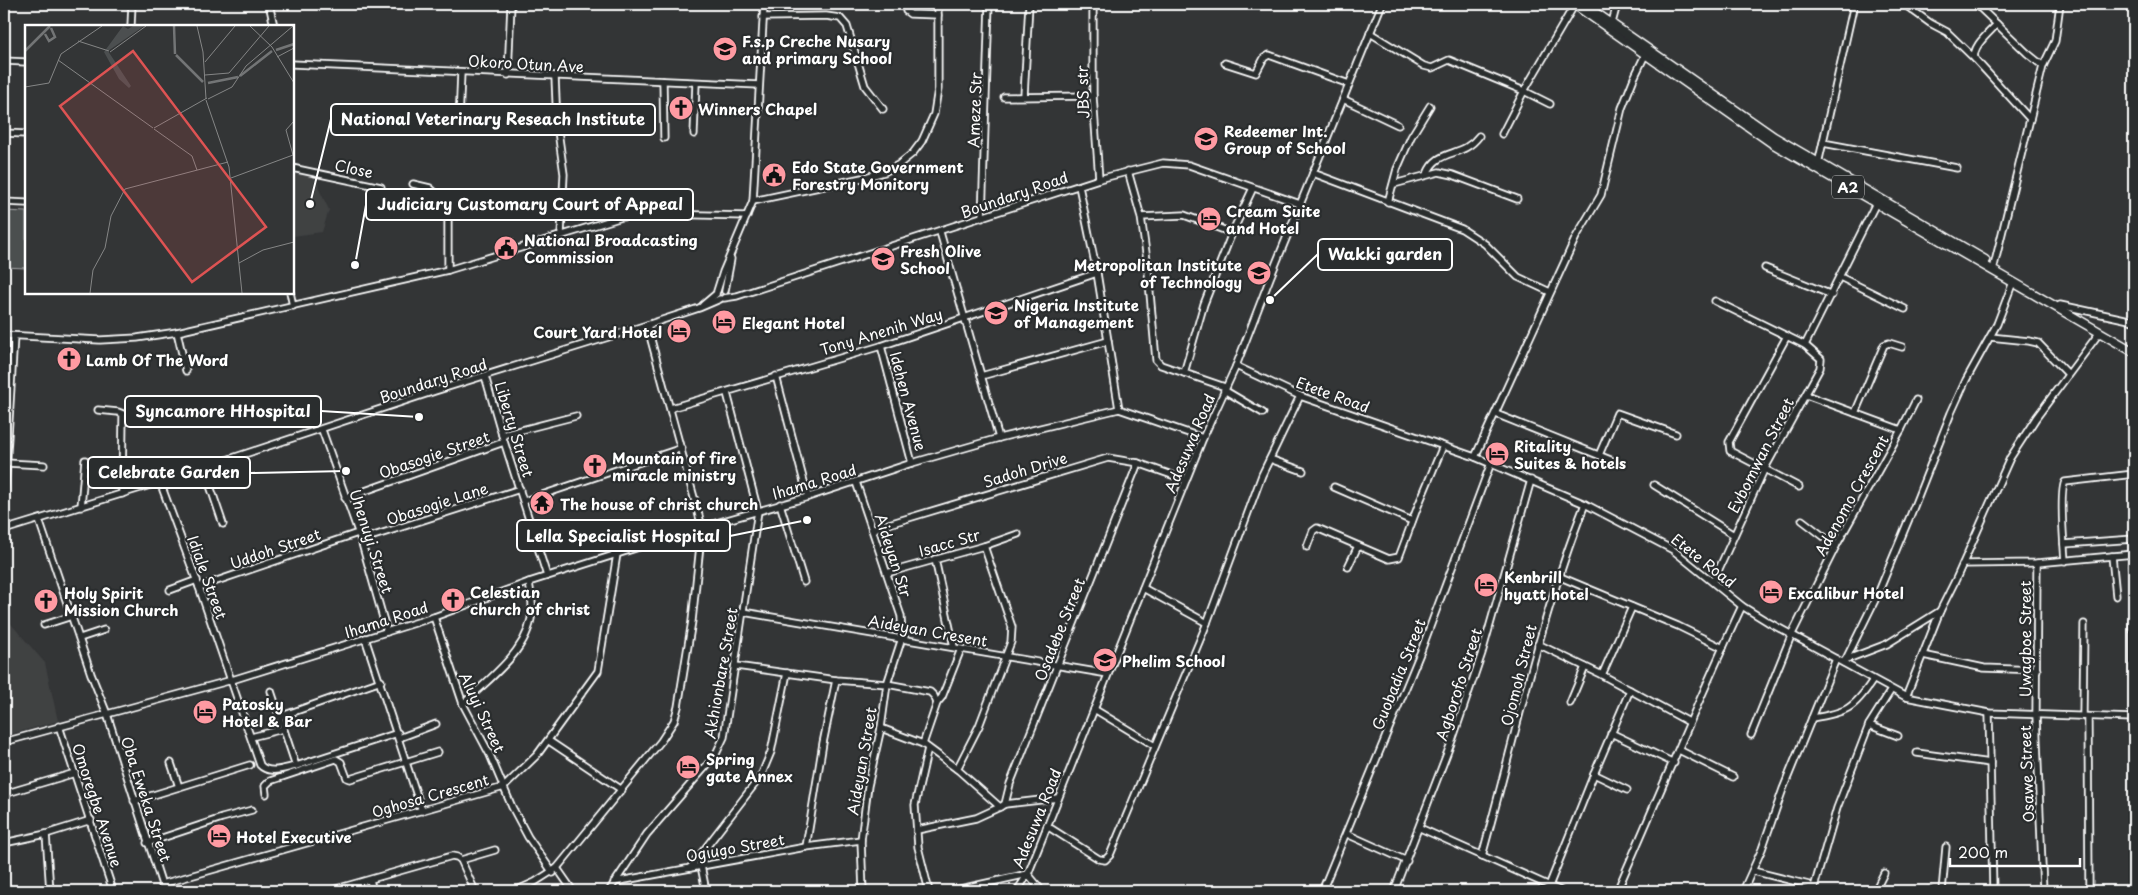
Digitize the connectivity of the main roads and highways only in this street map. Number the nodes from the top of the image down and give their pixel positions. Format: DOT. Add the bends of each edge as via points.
graph roads {
  1 [pos="1574,4"];
  2 [pos="1583,4"];
  3 [pos="1711,97"];
  4 [pos="2134,346"];
  5 [pos="2134,352"];
  1 -- 3 [label="highway, A2"];
  2 -- 3 [label="highway, A2"];
  3 -- 4 [label="highway, A2" via="1818,164"];
  3 -- 5 [label="highway, A2" via="1772,143"];
}
